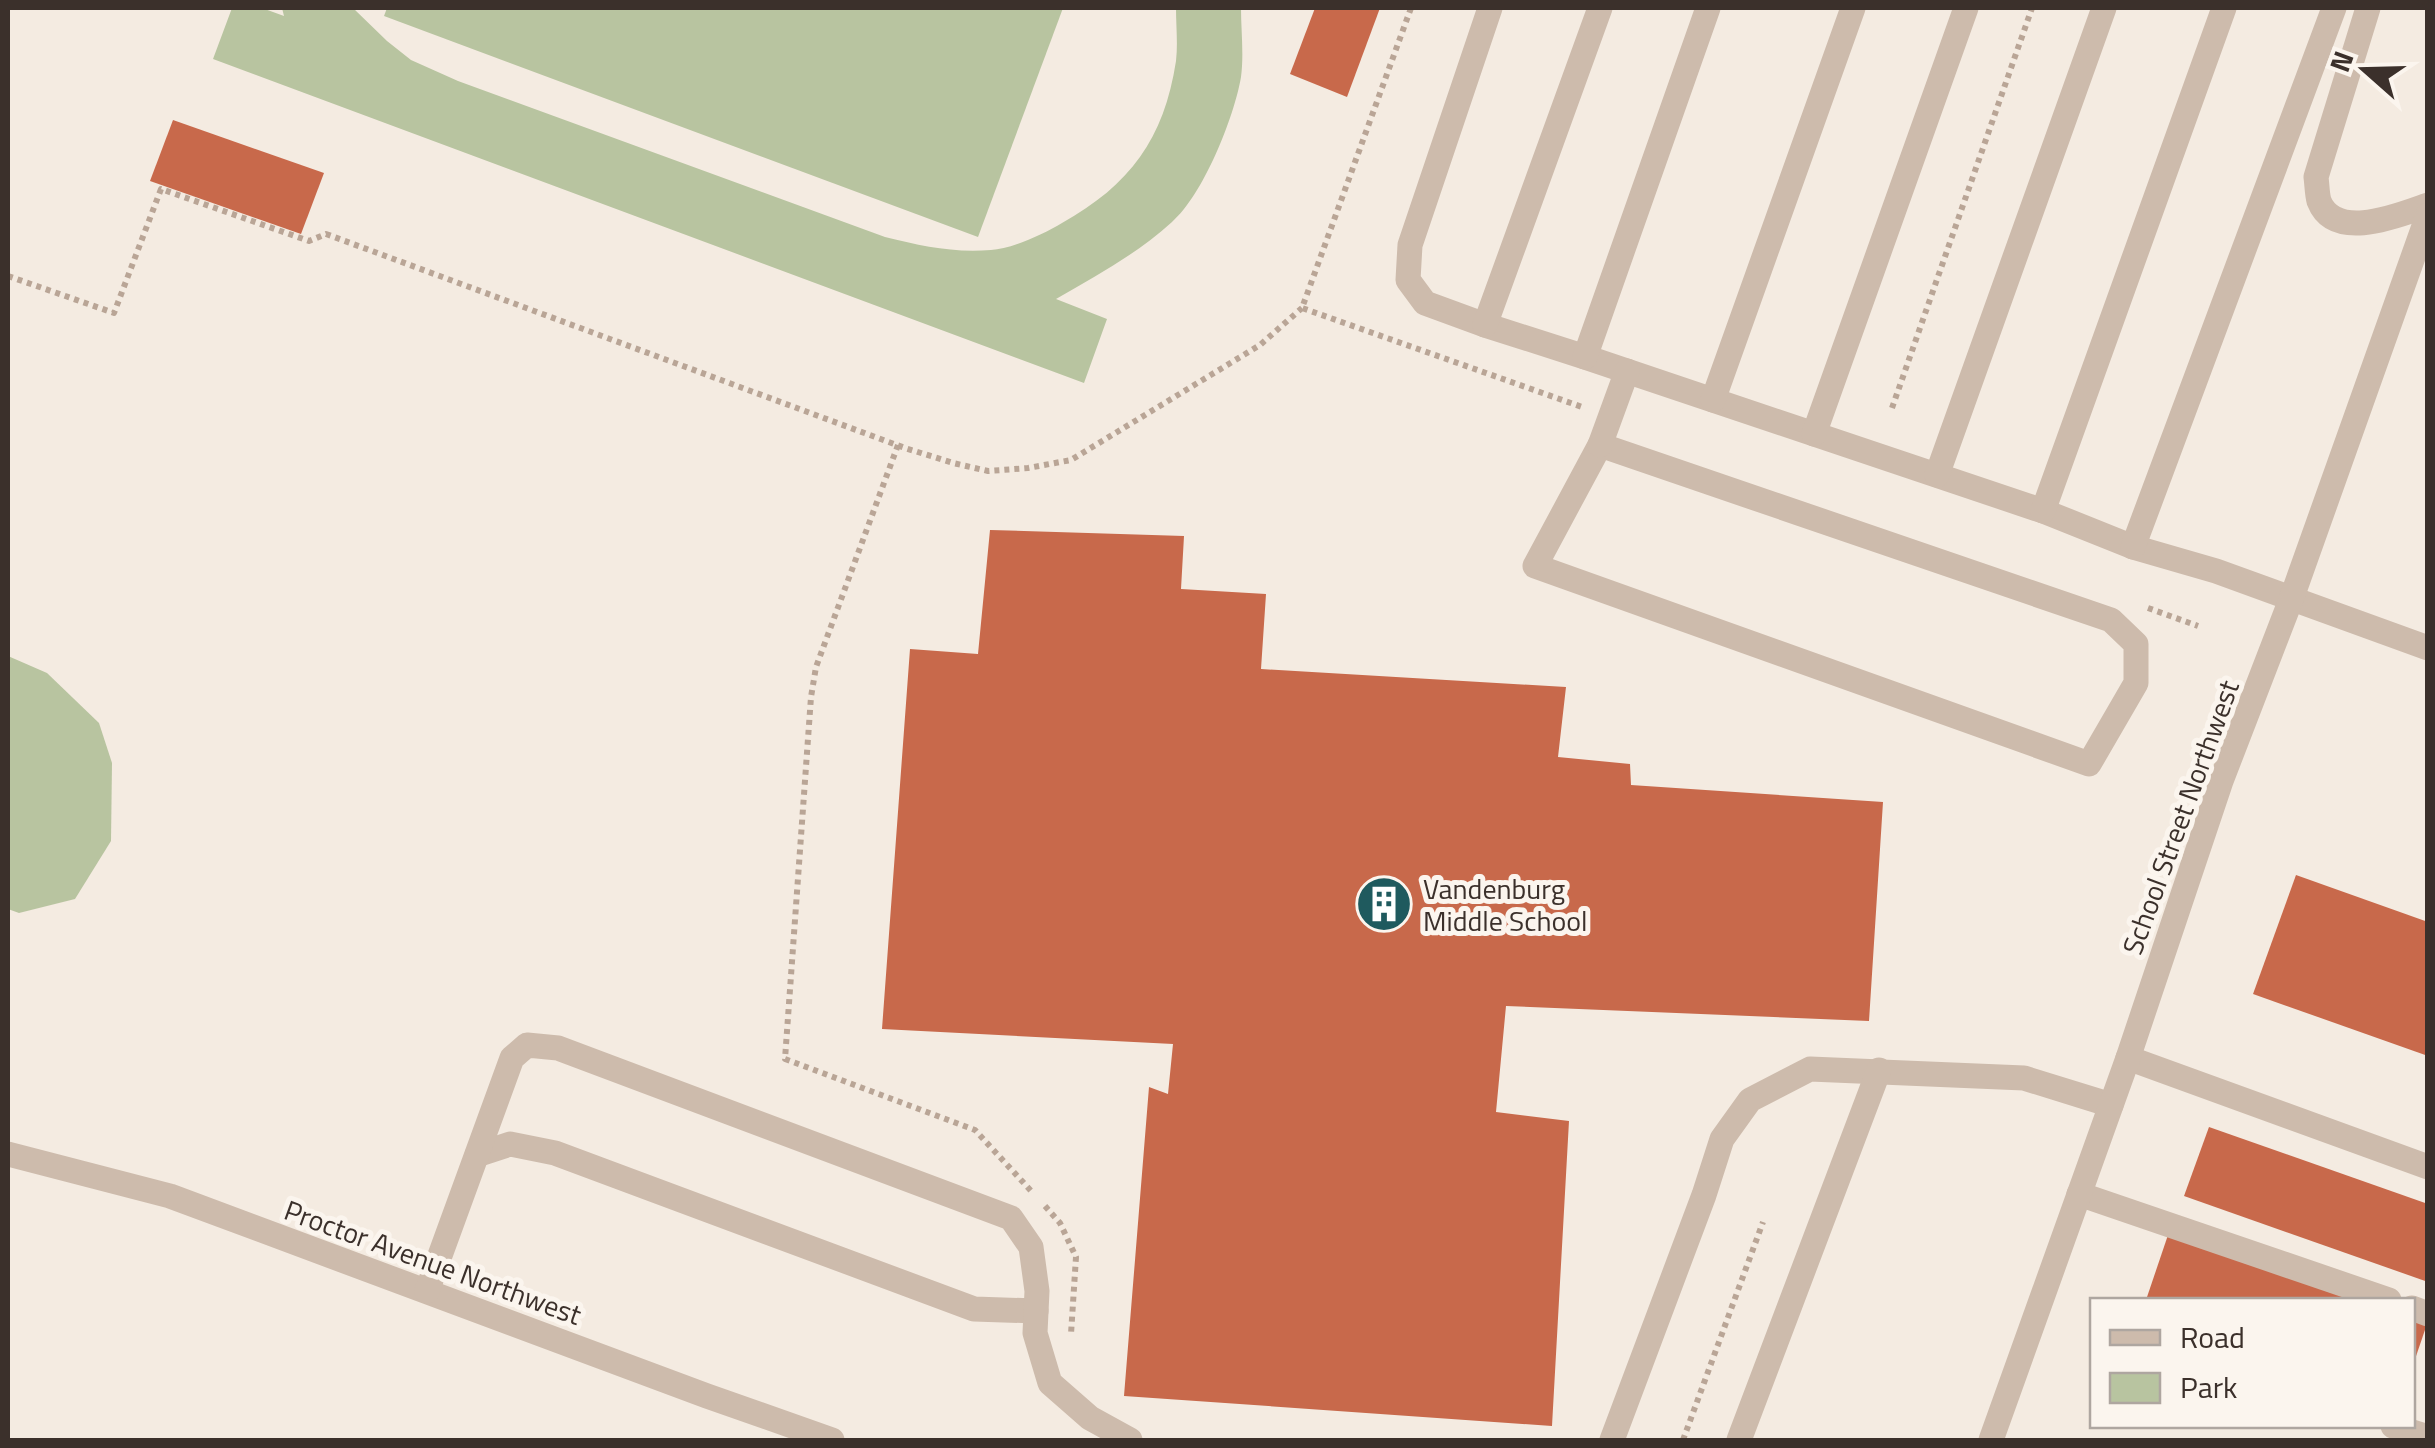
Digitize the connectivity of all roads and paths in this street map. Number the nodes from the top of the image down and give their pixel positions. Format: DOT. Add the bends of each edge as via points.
graph roads {
  1 [pos="1490,8"];
  2 [pos="1600,8"];
  3 [pos="1708,8"];
  4 [pos="1853,8"];
  5 [pos="1966,8"];
  6 [pos="2032,8"];
  7 [pos="2104,8"];
  8 [pos="2224,8"];
  9 [pos="2334,8"];
  10 [pos="2368,8"];
  11 [pos="2428,206"];
  12 [pos="2428,215"];
  13 [pos="8,276"];
  14 [pos="1302,308"];
  15 [pos="1485,326"];
  16 [pos="1586,356"];
  17 [pos="1627,371"];
  18 [pos="1713,400"];
  19 [pos="1892,408"];
  20 [pos="1814,434"];
  21 [pos="898,445"];
  22 [pos="1600,445"];
  23 [pos="1937,476"];
  24 [pos="2043,511"];
  25 [pos="2133,547"];
  26 [pos="2292,597"];
  27 [pos="2428,648"];
  28 [pos="2128,1058"];
  29 [pos="1879,1070"];
  30 [pos="2111,1105"];
  31 [pos="8,1154"];
  32 [pos="477,1154"];
  33 [pos="2428,1168"];
  34 [pos="2079,1194"];
  35 [pos="1764,1222"];
  36 [pos="427,1291"];
  37 [pos="2383,1298"];
  38 [pos="1036,1310"];
  39 [pos="1070,1338"];
  40 [pos="2399,1428"];
  41 [pos="2428,1437"];
  42 [pos="832,1440"];
  43 [pos="1130,1440"];
  44 [pos="1612,1440"];
  45 [pos="1682,1440"];
  46 [pos="1739,1440"];
  47 [pos="1991,1440"];
  1 -- 15 [label="street" via="1410,244 1408,280 1425,302"];
  2 -- 15 [label="street"];
  3 -- 16 [label="street"];
  4 -- 18 [label="street"];
  5 -- 20 [label="street"];
  6 -- 19 [label="path"];
  7 -- 23 [label="street"];
  8 -- 24 [label="street"];
  9 -- 25 [label="street"];
  10 -- 11 [label="street" via="2316,177 2319,202 2343,223"];
  12 -- 26 [label="street, School Street Northwest"];
  13 -- 21 [label="path" via="114,313 161,188 309,241 326,234"];
  14 -- 21 [label="path" via="1260,345 1071,460 988,471"];
  15 -- 16 [label="street"];
  16 -- 17 [label="street"];
  17 -- 18 [label="street"];
  17 -- 22 [label="street"];
  18 -- 20 [label="street"];
  20 -- 23 [label="street"];
  21 -- 39 [label="path" via="816,666 785,1059 975,1130 1060,1223 1076,1257"];
  22 -- 22 [label="street" via="1535,566 2090,764 2136,683 2136,644 2110,620"];
  23 -- 24 [label="street"];
  24 -- 25 [label="street"];
  25 -- 26 [label="street"];
  26 -- 27 [label="street"];
  26 -- 28 [label="street, School Street Northwest"];
  28 -- 30 [label="street, School Street Northwest"];
  28 -- 33 [label="street"];
  29 -- 30 [label="street" via="2024,1078"];
  29 -- 44 [label="street" via="1810,1069 1750,1100 1722,1139"];
  29 -- 46 [label="street"];
  30 -- 34 [label="street, School Street Northwest"];
  31 -- 36 [label="street, Proctor Avenue Northwest" via="170,1196"];
  32 -- 36 [label="street"];
  32 -- 38 [label="street" via="510,1144 555,1154 974,1309"];
  32 -- 38 [label="street" via="512,1058 528,1044 558,1048 1011,1218 1031,1246"];
  34 -- 37 [label="street"];
  34 -- 47 [label="street, School Street Northwest"];
  35 -- 45 [label="path"];
  36 -- 42 [label="street, Proctor Avenue Northwest"];
  38 -- 43 [label="street" via="1034,1333 1050,1383 1090,1418"];
  40 -- 41 [label="street"];
}
